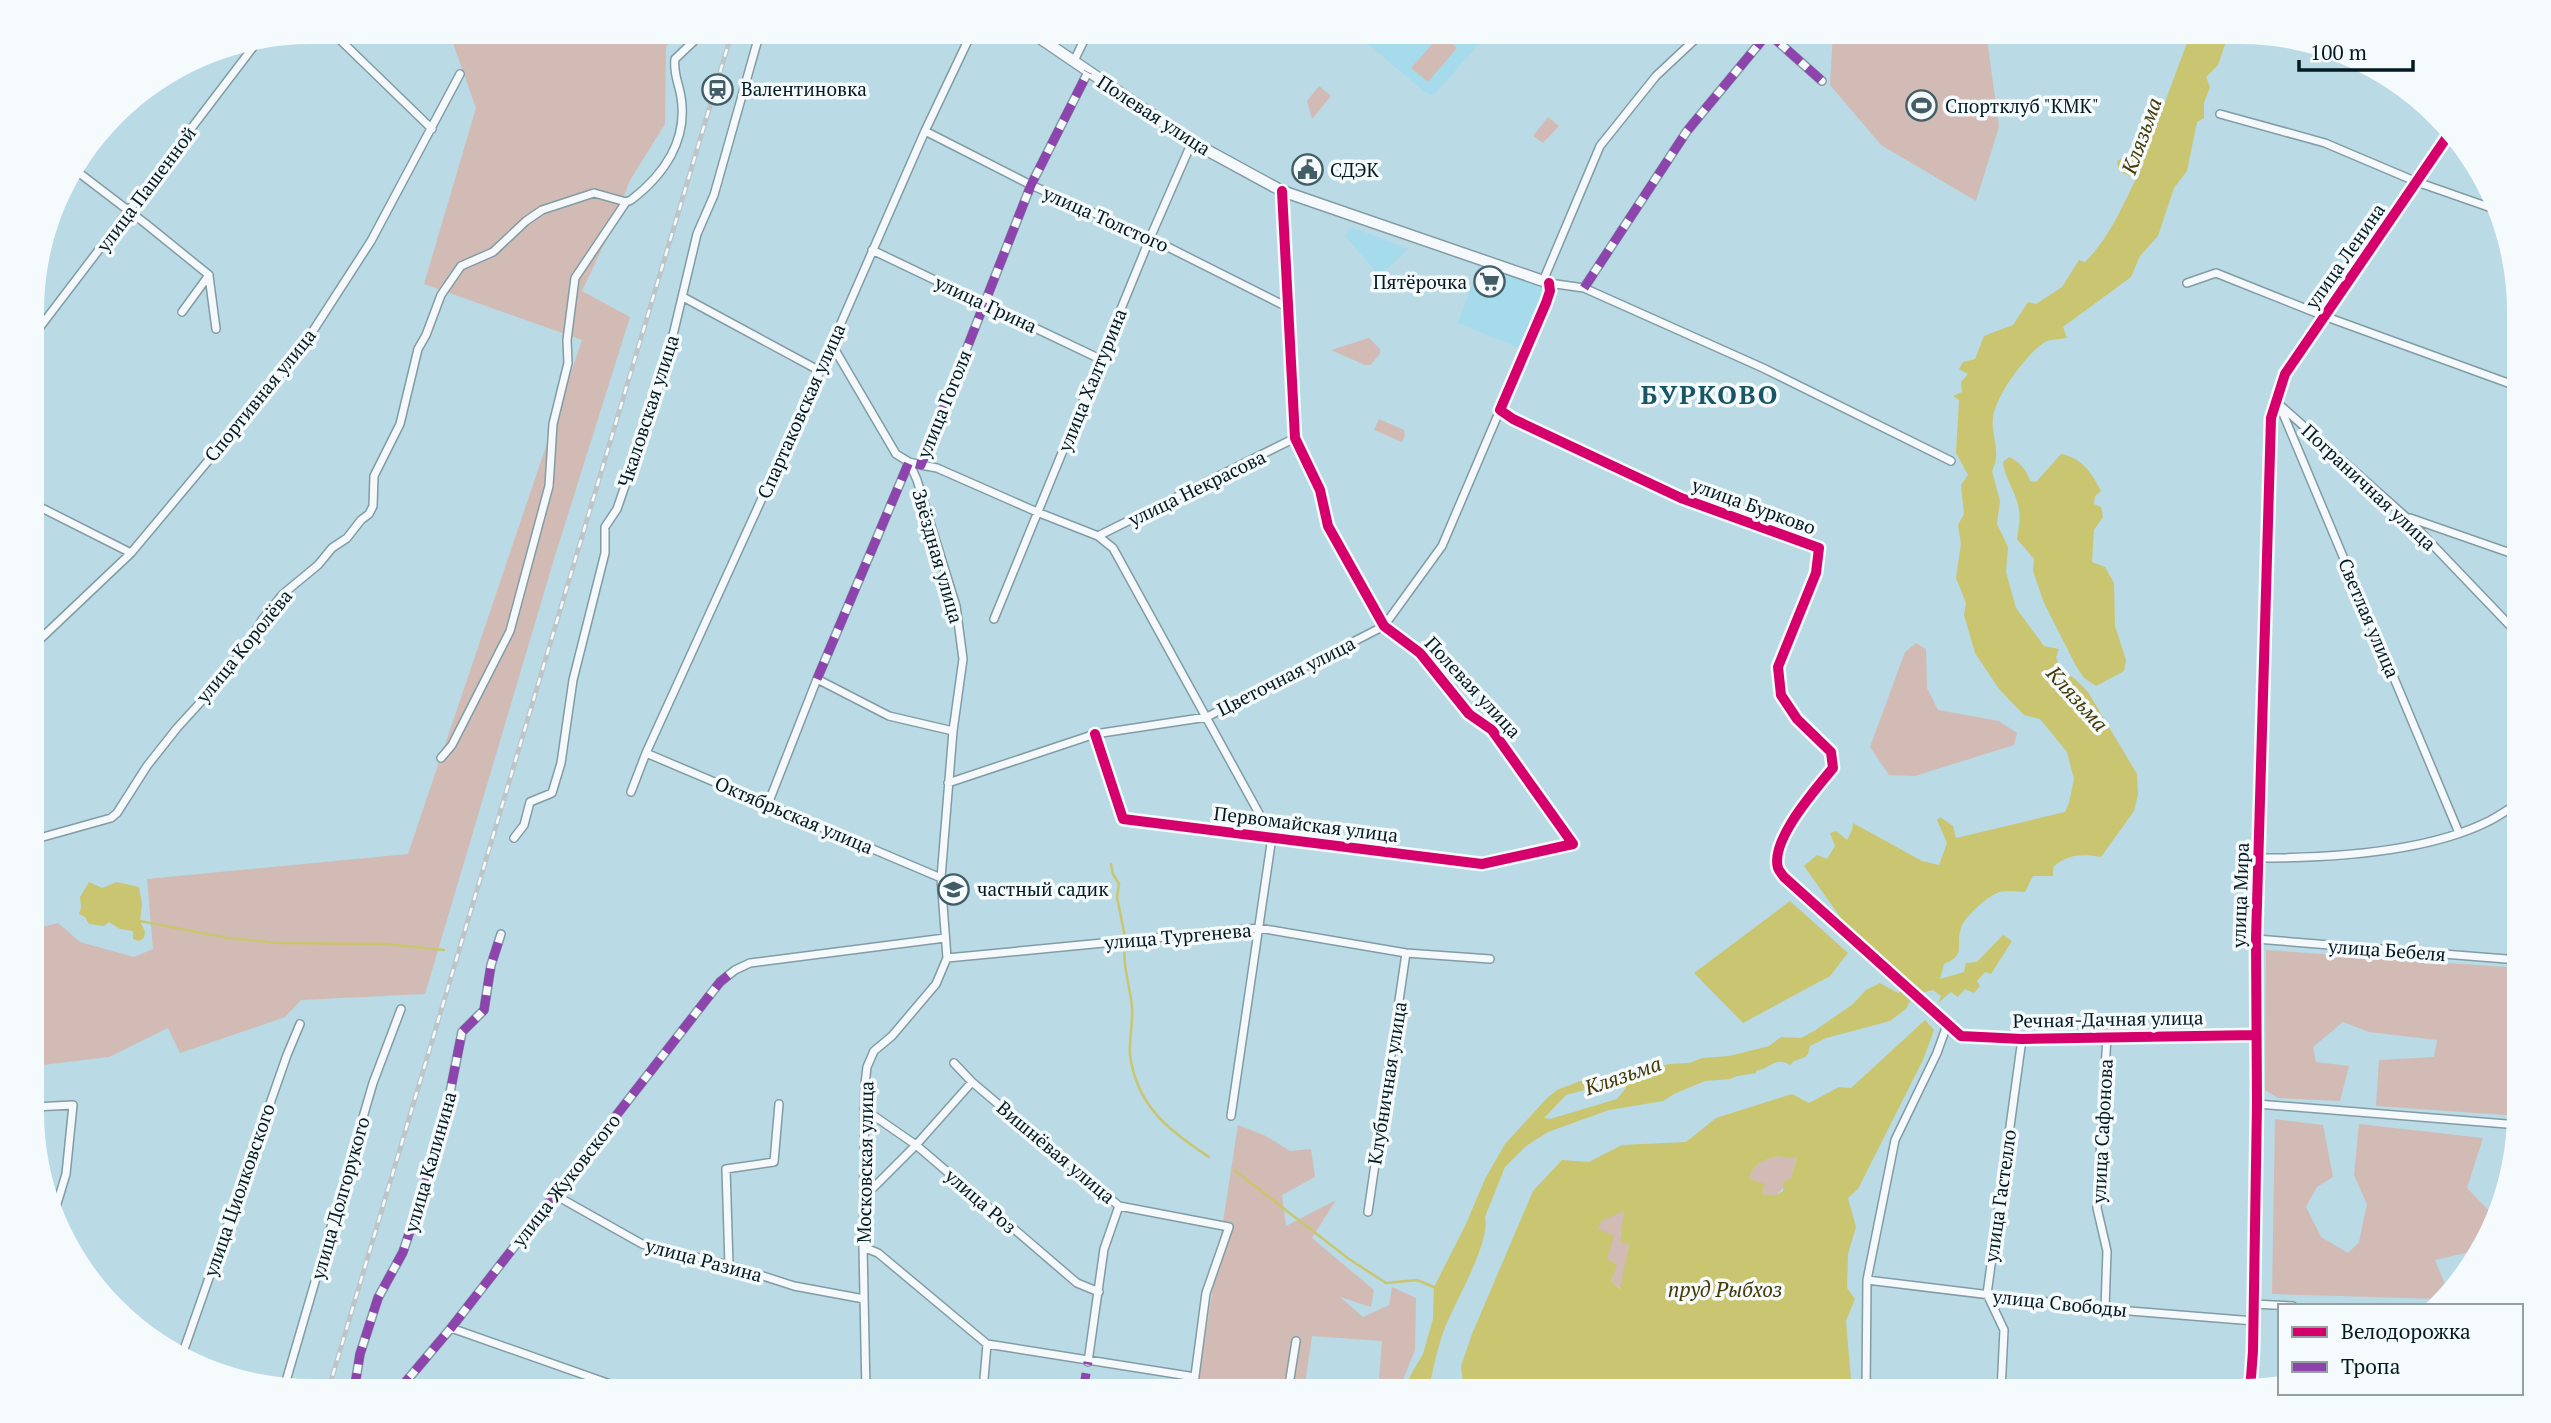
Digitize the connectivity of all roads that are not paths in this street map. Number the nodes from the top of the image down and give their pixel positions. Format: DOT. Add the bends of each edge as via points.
graph roads {
  1 [pos="344,44"];
  2 [pos="690,44"];
  3 [pos="757,44"];
  4 [pos="966,44"];
  5 [pos="1049,44"];
  6 [pos="1082,44"];
  7 [pos="1690,44"];
  8 [pos="1758,44"];
  9 [pos="1781,44"];
  10 [pos="250,51"];
  11 [pos="1074,61"];
  12 [pos="1088,72"];
  13 [pos="460,74"];
  14 [pos="1822,81"];
  15 [pos="2220,114"];
  16 [pos="432,129"];
  17 [pos="925,131"];
  18 [pos="2445,140"];
  19 [pos="1192,142"];
  20 [pos="81,175"];
  21 [pos="2417,182"];
  22 [pos="1031,185"];
  23 [pos="1282,191"];
  24 [pos="626,202"];
  25 [pos="2486,206"];
  26 [pos="129,211"];
  27 [pos="1150,238"];
  28 [pos="872,250"];
  29 [pos="209,275"];
  30 [pos="1546,282"];
  31 [pos="2187,283"];
  32 [pos="1584,288"];
  33 [pos="683,297"];
  34 [pos="985,303"];
  35 [pos="1287,307"];
  36 [pos="182,312"];
  37 [pos="2324,316"];
  38 [pos="44,322"];
  39 [pos="216,329"];
  40 [pos="831,343"];
  41 [pos="1100,359"];
  42 [pos="820,371"];
  43 [pos="2507,383"];
  44 [pos="2277,402"];
  45 [pos="1500,410"];
  46 [pos="1295,438"];
  47 [pos="1951,461"];
  48 [pos="909,462"];
  49 [pos="921,465"];
  50 [pos="44,509"];
  51 [pos="1037,512"];
  52 [pos="2406,517"];
  53 [pos="1098,536"];
  54 [pos="2507,552"];
  55 [pos="131,553"];
  56 [pos="994,619"];
  57 [pos="2507,622"];
  58 [pos="1384,626"];
  59 [pos="44,636"];
  60 [pos="817,679"];
  61 [pos="1206,717"];
  62 [pos="953,731"];
  63 [pos="1096,734"];
  64 [pos="646,753"];
  65 [pos="441,758"];
  66 [pos="948,783"];
  67 [pos="631,792"];
  68 [pos="768,804"];
  69 [pos="2507,810"];
  70 [pos="2459,833"];
  71 [pos="1272,836"];
  72 [pos="44,837"];
  73 [pos="514,838"];
  74 [pos="1573,844"];
  75 [pos="2259,858"];
  76 [pos="941,878"];
  77 [pos="1259,928"];
  78 [pos="501,934"];
  79 [pos="945,938"];
  80 [pos="2256,939"];
  81 [pos="1406,953"];
  82 [pos="947,958"];
  83 [pos="1490,959"];
  84 [pos="2507,959"];
  85 [pos="401,1009"];
  86 [pos="300,1024"];
  87 [pos="1947,1025"];
  88 [pos="2256,1035"];
  89 [pos="2107,1036"];
  90 [pos="2022,1039"];
  91 [pos="954,1063"];
  92 [pos="972,1082"];
  93 [pos="779,1104"];
  94 [pos="2257,1104"];
  95 [pos="44,1107"];
  96 [pos="864,1109"];
  97 [pos="1231,1116"];
  98 [pos="2507,1124"];
  99 [pos="916,1145"];
  100 [pos="555,1195"];
  101 [pos="863,1198"];
  102 [pos="58,1199"];
  103 [pos="1119,1206"];
  104 [pos="1367,1212"];
  105 [pos="863,1247"];
  106 [pos="729,1265"];
  107 [pos="1867,1280"];
  108 [pos="1098,1292"];
  109 [pos="1987,1294"];
  110 [pos="864,1299"];
  111 [pos="2254,1304"];
  112 [pos="2278,1305"];
  113 [pos="2105,1309"];
  114 [pos="2254,1321"];
  115 [pos="451,1328"];
  116 [pos="1296,1341"];
  117 [pos="988,1344"];
  118 [pos="185,1347"];
  119 [pos="1088,1362"];
  120 [pos="1195,1377"];
  121 [pos="287,1378"];
  122 [pos="356,1379"];
  123 [pos="408,1379"];
  124 [pos="596,1379"];
  125 [pos="866,1379"];
  126 [pos="985,1379"];
  127 [pos="1290,1379"];
  128 [pos="1866,1379"];
  129 [pos="2002,1379"];
  130 [pos="2251,1379"];
  1 -- 16 [label="street"];
  2 -- 24 [label="street" via="675,59 682,112 676,150 638,195"];
  3 -- 33 [label="street, Чкаловская улица" via="715,195 697,234"];
  4 -- 17 [label="street, Спартаковская улица"];
  5 -- 11 [label="street, Полевая улица"];
  6 -- 11 [label="street"];
  7 -- 30 [label="street" via="1656,76 1600,146"];
  8 -- 32 [label="street" via="1687,131"];
  9 -- 14 [label="street"];
  10 -- 26 [label="street, улица Пашенной"];
  11 -- 12 [label="street, Полевая улица"];
  12 -- 19 [label="street, Полевая улица"];
  12 -- 22 [label="street, улица Гоголя"];
  13 -- 16 [label="street, Спортивная улица"];
  15 -- 21 [label="street" via="2325,143"];
  16 -- 55 [label="street, Спортивная улица" via="371,241 300,351"];
  17 -- 22 [label="street, улица Толстого"];
  17 -- 28 [label="street, Спартаковская улица"];
  18 -- 21 [label="street, улица Ленина"];
  19 -- 23 [label="street, Полевая улица"];
  19 -- 27 [label="street, улица Халтурина"];
  20 -- 26 [label="street"];
  21 -- 25 [label="street"];
  21 -- 37 [label="street, улица Ленина"];
  22 -- 27 [label="street, улица Толстого"];
  22 -- 34 [label="street, улица Гоголя"];
  23 -- 30 [label="street, Полевая улица"];
  23 -- 35 [label="street, Полевая улица"];
  24 -- 65 [label="street" via="575,278 568,363 553,424 549,486 510,631"];
  24 -- 72 [label="street, улица Королёва" via="594,193 542,210 493,252 461,266 441,295 418,349 400,424 374,476 369,514 283,594 219,682 147,766 117,813"];
  26 -- 29 [label="street"];
  26 -- 38 [label="street, улица Пашенной"];
  27 -- 35 [label="street, улица Толстого"];
  27 -- 41 [label="street, улица Халтурина"];
  28 -- 34 [label="street, улица Грина"];
  28 -- 40 [label="street, Спартаковская улица"];
  29 -- 36 [label="street"];
  29 -- 39 [label="street"];
  30 -- 32 [label="street"];
  30 -- 45 [label="street" via="1550,291 1546,303"];
  31 -- 37 [label="street" via="2216,273"];
  32 -- 47 [label="street" via="1763,368"];
  33 -- 42 [label="street"];
  33 -- 73 [label="street, Чкаловская улица" via="664,373 617,509 605,527 604,553 552,793 530,802 524,825"];
  34 -- 41 [label="street, улица Грина"];
  34 -- 49 [label="street, улица Гоголя"];
  35 -- 46 [label="street, Полевая улица"];
  37 -- 43 [label="street"];
  37 -- 44 [label="street, улица Ленина" via="2285,374"];
  40 -- 42 [label="street, Спартаковская улица"];
  40 -- 48 [label="street, Звёздная улица" via="896,454"];
  41 -- 51 [label="street, улица Халтурина"];
  42 -- 64 [label="street, Спартаковская улица"];
  44 -- 52 [label="street, Пограничная улица"];
  44 -- 70 [label="street, Светлая улица"];
  44 -- 75 [label="street, улица Мира" via="2271,418"];
  45 -- 58 [label="street, Цветочная улица" via="1442,546"];
  45 -- 87 [label="street, улица Бурково" via="1681,498 1819,548 1816,573 1778,667 1782,695 1797,719 1831,752 1833,768 1790,825 1779,849 1778,867"];
  46 -- 53 [label="street, улица Некрасова"];
  46 -- 58 [label="street, Полевая улица" via="1320,491 1328,526"];
  48 -- 49 [label="street, улица Гоголя"];
  48 -- 60 [label="street, улица Гоголя"];
  48 -- 62 [label="street, Звёздная улица" via="956,606 963,659"];
  49 -- 51 [label="street"];
  50 -- 55 [label="street"];
  51 -- 53 [label="street"];
  51 -- 56 [label="street, улица Халтурина"];
  52 -- 54 [label="street"];
  52 -- 57 [label="street, Пограничная улица"];
  53 -- 61 [label="street" via="1113,548"];
  55 -- 59 [label="street, Спортивная улица"];
  58 -- 61 [label="street, Цветочная улица"];
  58 -- 74 [label="street, Полевая улица" via="1420,653 1469,714 1497,735"];
  60 -- 62 [label="street" via="889,716"];
  60 -- 68 [label="street, улица Гоголя"];
  61 -- 63 [label="street, Цветочная улица"];
  61 -- 71 [label="street"];
  62 -- 66 [label="street, Звёздная улица"];
  63 -- 66 [label="street, Цветочная улица"];
  63 -- 71 [label="street, Первомайская улица" via="1123,819"];
  64 -- 67 [label="street, Спартаковская улица"];
  64 -- 68 [label="street, Октябрьская улица"];
  66 -- 76 [label="street, Звёздная улица"];
  68 -- 76 [label="street, Октябрьская улица"];
  69 -- 70 [label="street"];
  70 -- 75 [label="street" via="2412,846"];
  71 -- 74 [label="street, Первомайская улица" via="1482,864"];
  71 -- 77 [label="street"];
  75 -- 80 [label="street, улица Мира"];
  76 -- 79 [label="street"];
  77 -- 81 [label="street, улица Тургенева"];
  77 -- 82 [label="street, улица Тургенева"];
  77 -- 97 [label="street"];
  78 -- 122 [label="street, улица Калинина" via="484,1010 462,1032 442,1133 403,1252 378,1298"];
  79 -- 82 [label="street"];
  79 -- 100 [label="street, улица Жуковского" via="750,963 735,970 720,982"];
  80 -- 84 [label="street, улица Бебеля"];
  80 -- 88 [label="street, улица Мира"];
  81 -- 83 [label="street, улица Тургенева"];
  81 -- 104 [label="street, Клубничная улица"];
  82 -- 96 [label="street, Московская улица" via="936,984 874,1051 867,1067"];
  85 -- 121 [label="street, улица Долгорукого" via="373,1083"];
  86 -- 118 [label="street, улица Циолковского"];
  87 -- 90 [label="street, Речная-Дачная улица" via="1961,1036"];
  87 -- 107 [label="street" via="1895,1140"];
  88 -- 89 [label="street, Речная-Дачная улица"];
  88 -- 94 [label="street, улица Мира"];
  89 -- 90 [label="street, Речная-Дачная улица"];
  89 -- 113 [label="street, улица Сафонова" via="2097,1208 2107,1251"];
  90 -- 109 [label="street, улица Гастелло"];
  91 -- 92 [label="street, Вишнёвая улица"];
  92 -- 99 [label="street"];
  92 -- 103 [label="street, Вишнёвая улица"];
  93 -- 106 [label="street" via="774,1162 726,1169"];
  94 -- 98 [label="street"];
  94 -- 111 [label="street, улица Мира"];
  95 -- 102 [label="street" via="73,1105 66,1174"];
  96 -- 99 [label="street, улица Роз"];
  96 -- 101 [label="street, Московская улица"];
  99 -- 101 [label="street"];
  99 -- 108 [label="street, улица Роз" via="1077,1283"];
  100 -- 106 [label="street, улица Разина" via="642,1244"];
  100 -- 115 [label="street, улица Жуковского"];
  101 -- 105 [label="street, Московская улица"];
  103 -- 108 [label="street" via="1104,1249"];
  103 -- 120 [label="street, Вишнёвая улица" via="1228,1227 1206,1293"];
  105 -- 110 [label="street, Московская улица"];
  105 -- 117 [label="street" via="878,1253"];
  106 -- 110 [label="street, улица Разина" via="794,1286"];
  107 -- 109 [label="street, улица Свободы"];
  107 -- 128 [label="street"];
  108 -- 119 [label="street"];
  109 -- 113 [label="street, улица Свободы"];
  109 -- 129 [label="street" via="2004,1329"];
  110 -- 125 [label="street, Московская улица"];
  111 -- 112 [label="street"];
  111 -- 114 [label="street, улица Мира"];
  113 -- 114 [label="street, улица Свободы"];
  114 -- 130 [label="street, улица Мира"];
  115 -- 123 [label="street, улица Жуковского"];
  115 -- 124 [label="street"];
  116 -- 127 [label="street"];
  117 -- 119 [label="street"];
  117 -- 126 [label="street"];
  119 -- 120 [label="street"];
}
